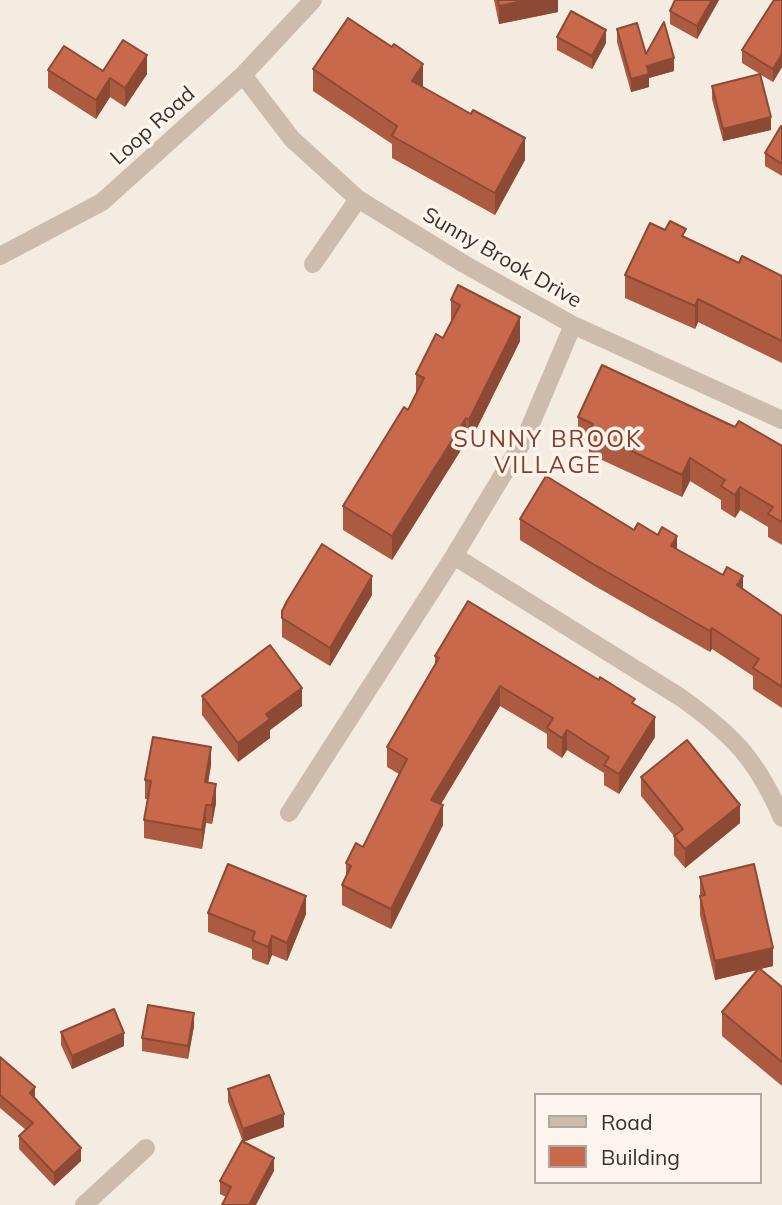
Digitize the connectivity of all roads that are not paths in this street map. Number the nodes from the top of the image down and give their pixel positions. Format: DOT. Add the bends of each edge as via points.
graph roads {
  1 [pos="313,0"];
  2 [pos="243,75"];
  3 [pos="358,199"];
  4 [pos="0,256"];
  5 [pos="313,264"];
  6 [pos="573,325"];
  7 [pos="782,420"];
  8 [pos="454,556"];
  9 [pos="289,813"];
  10 [pos="782,818"];
  11 [pos="146,1148"];
  12 [pos="84,1205"];
  1 -- 2 [label="street, Loop Road"];
  2 -- 3 [label="street, Sunny Brook Drive" via="292,139"];
  2 -- 4 [label="street, Loop Road" via="102,202"];
  3 -- 5 [label="street"];
  3 -- 6 [label="street, Sunny Brook Drive"];
  6 -- 7 [label="street, Sunny Brook Drive"];
  6 -- 8 [label="street" via="525,438"];
  8 -- 9 [label="street"];
  8 -- 10 [label="street" via="709,718 752,761"];
  11 -- 12 [label="street"];
}
